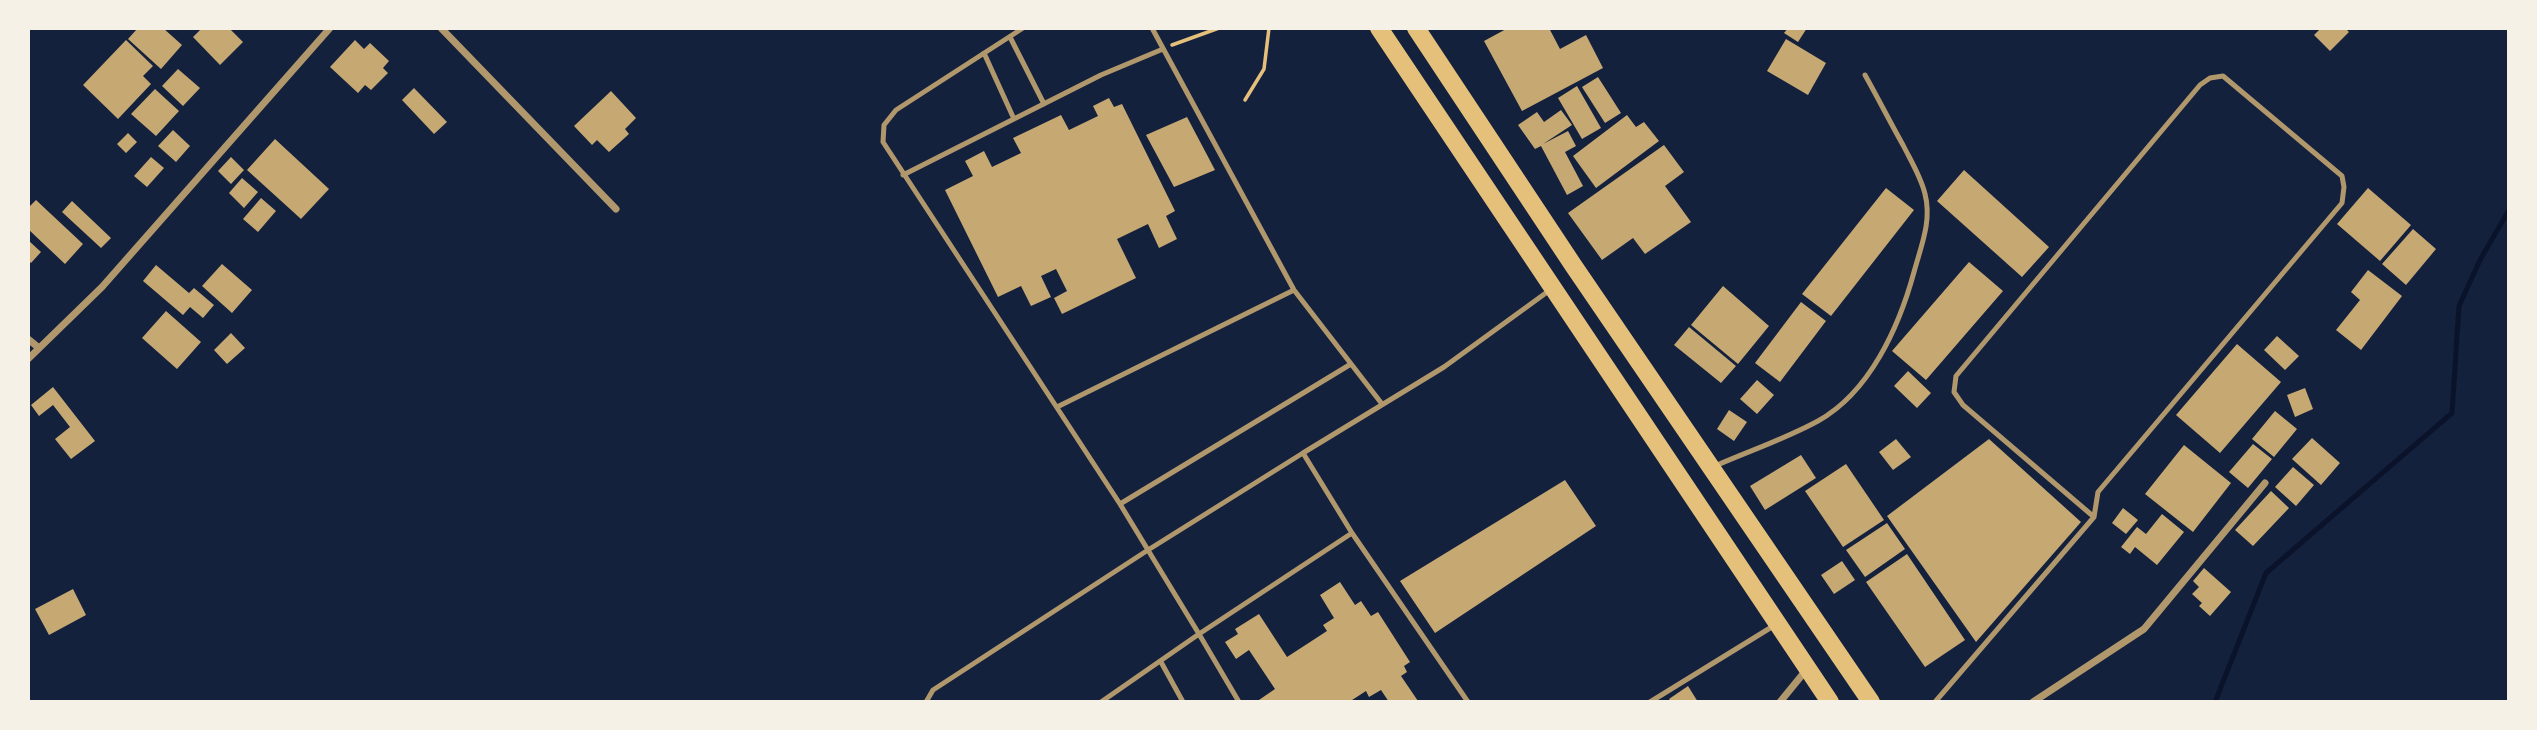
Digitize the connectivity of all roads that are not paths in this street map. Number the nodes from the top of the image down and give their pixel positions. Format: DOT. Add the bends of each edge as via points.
graph roads {
  1 [pos="330,28"];
  2 [pos="441,28"];
  3 [pos="1023,28"];
  4 [pos="1152,28"];
  5 [pos="1379,28"];
  6 [pos="1416,28"];
  7 [pos="1010,37"];
  8 [pos="1163,49"];
  9 [pos="984,53"];
  10 [pos="1865,75"];
  11 [pos="1044,104"];
  12 [pos="1014,119"];
  13 [pos="903,175"];
  14 [pos="616,209"];
  15 [pos="1553,288"];
  16 [pos="1294,290"];
  17 [pos="28,339"];
  18 [pos="39,348"];
  19 [pos="28,359"];
  20 [pos="1351,364"];
  21 [pos="1382,404"];
  22 [pos="1057,407"];
  23 [pos="1303,453"];
  24 [pos="1711,468"];
  25 [pos="2265,483"];
  26 [pos="1120,504"];
  27 [pos="2094,517"];
  28 [pos="1352,533"];
  29 [pos="1148,550"];
  30 [pos="1777,623"];
  31 [pos="1199,634"];
  32 [pos="1161,662"];
  33 [pos="1807,668"];
  34 [pos="926,702"];
  35 [pos="1101,702"];
  36 [pos="1184,702"];
  37 [pos="1239,702"];
  38 [pos="1468,702"];
  39 [pos="1650,702"];
  40 [pos="1780,702"];
  41 [pos="1830,702"];
  42 [pos="1871,702"];
  43 [pos="1935,702"];
  44 [pos="2033,702"];
  1 -- 18 [label="street" via="102,287"];
  2 -- 14 [label="street"];
  3 -- 7 [label="lane"];
  4 -- 8 [label="lane"];
  5 -- 15 [label="highway"];
  6 -- 24 [label="highway"];
  7 -- 9 [label="lane"];
  7 -- 11 [label="lane"];
  8 -- 11 [label="lane"];
  8 -- 16 [label="lane"];
  9 -- 12 [label="lane"];
  9 -- 13 [label="lane" via="896,110 884,125 883,142"];
  10 -- 24 [label="lane" via="1925,191 1926,227 1908,294 1887,343 1840,405 1818,421"];
  11 -- 12 [label="lane"];
  12 -- 13 [label="lane"];
  13 -- 22 [label="lane"];
  15 -- 21 [label="lane" via="1444,367"];
  15 -- 30 [label="highway"];
  16 -- 20 [label="lane"];
  16 -- 22 [label="lane"];
  17 -- 18 [label="street"];
  18 -- 19 [label="street"];
  20 -- 21 [label="lane"];
  20 -- 26 [label="lane"];
  21 -- 23 [label="lane"];
  22 -- 26 [label="lane"];
  23 -- 28 [label="lane"];
  23 -- 29 [label="lane"];
  24 -- 42 [label="highway"];
  25 -- 44 [label="street" via="2144,629"];
  26 -- 29 [label="lane"];
  27 -- 27 [label="lane" via="1963,405 1954,392 1956,376 2200,85 2223,76 2342,176 2342,203 2098,492"];
  27 -- 43 [label="lane"];
  28 -- 31 [label="lane"];
  28 -- 38 [label="lane"];
  29 -- 31 [label="lane"];
  29 -- 34 [label="lane" via="933,690"];
  30 -- 33 [label="highway"];
  30 -- 39 [label="lane"];
  31 -- 32 [label="lane"];
  31 -- 37 [label="lane"];
  32 -- 35 [label="lane"];
  32 -- 36 [label="lane"];
  33 -- 40 [label="street"];
  33 -- 41 [label="highway"];
}
